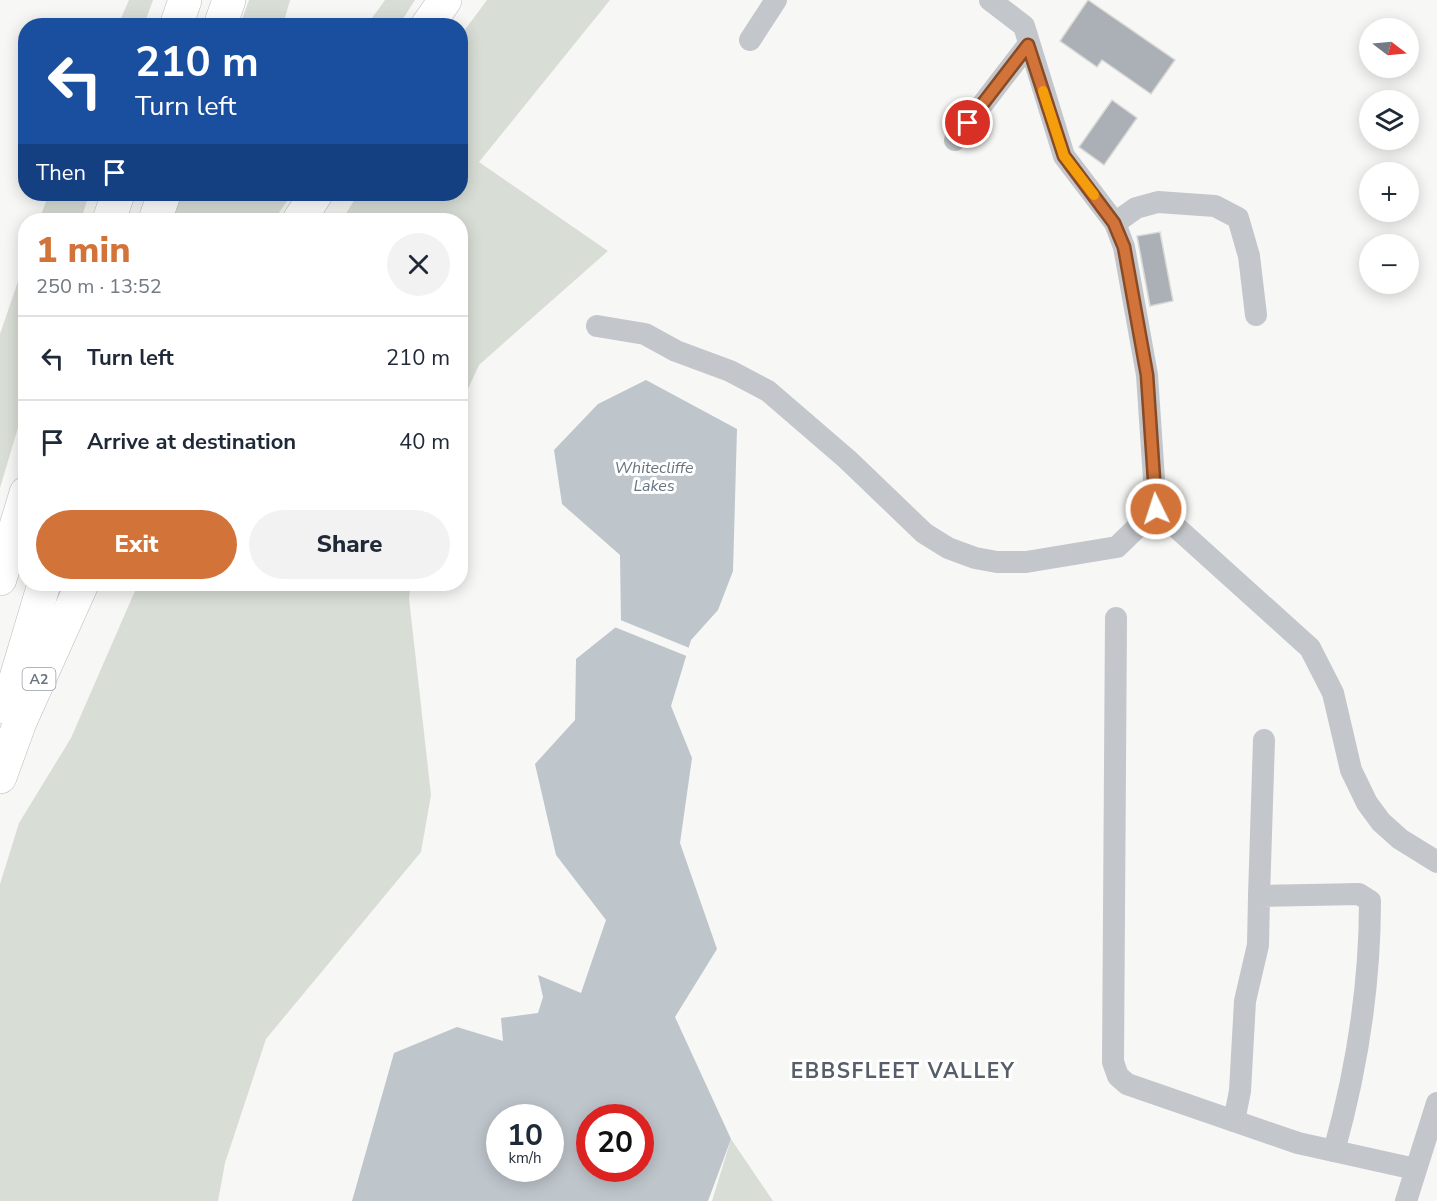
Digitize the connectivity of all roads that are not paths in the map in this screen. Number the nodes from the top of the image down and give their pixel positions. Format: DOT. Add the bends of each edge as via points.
graph roads {
  1 [pos="185,0"];
  2 [pos="229,0"];
  3 [pos="445,0"];
  4 [pos="776,0"];
  5 [pos="990,0"];
  6 [pos="179,18"];
  7 [pos="223,18"];
  8 [pos="433,18"];
  9 [pos="750,40"];
  10 [pos="1028,45"];
  11 [pos="955,140"];
  12 [pos="1114,223"];
  13 [pos="1256,315"];
  14 [pos="597,326"];
  15 [pos="1156,509"];
  16 [pos="18,519"];
  17 [pos="0,579"];
  18 [pos="42,591"];
  19 [pos="78,591"];
  20 [pos="1116,618"];
  21 [pos="0,731"];
  22 [pos="1264,740"];
  23 [pos="0,777"];
  24 [pos="1437,862"];
  25 [pos="1259,896"];
  26 [pos="1437,1103"];
  27 [pos="1234,1121"];
  28 [pos="1334,1150"];
  29 [pos="1415,1169"];
  30 [pos="1406,1201"];
  1 -- 6 [label="highway"];
  2 -- 7 [label="highway"];
  3 -- 8 [label="highway"];
  4 -- 9 [label="street"];
  5 -- 10 [label="street" via="1024,26"];
  10 -- 11 [label="street"];
  10 -- 12 [label="street" via="1064,156"];
  12 -- 13 [label="street" via="1136,208 1158,202 1215,206 1238,218 1249,256"];
  12 -- 15 [label="street" via="1124,247 1138,351 1147,375"];
  14 -- 15 [label="street" via="645,334 763,388 848,460 924,533 975,558 1026,562 1117,548"];
  15 -- 24 [label="street" via="1310,648 1329,684 1351,770 1366,803 1400,839"];
  16 -- 17 [label="highway"];
  18 -- 21 [label="highway, A2"];
  19 -- 23 [label="highway, A2"];
  20 -- 27 [label="street" via="1114,1069 1127,1084"];
  22 -- 25 [label="street"];
  25 -- 27 [label="street" via="1258,945 1245,1001 1240,1091"];
  25 -- 28 [label="street" via="1355,894 1370,902 1366,990 1353,1074"];
  26 -- 29 [label="street"];
  27 -- 28 [label="street" via="1298,1143"];
  28 -- 29 [label="street"];
  29 -- 30 [label="street"];
}
